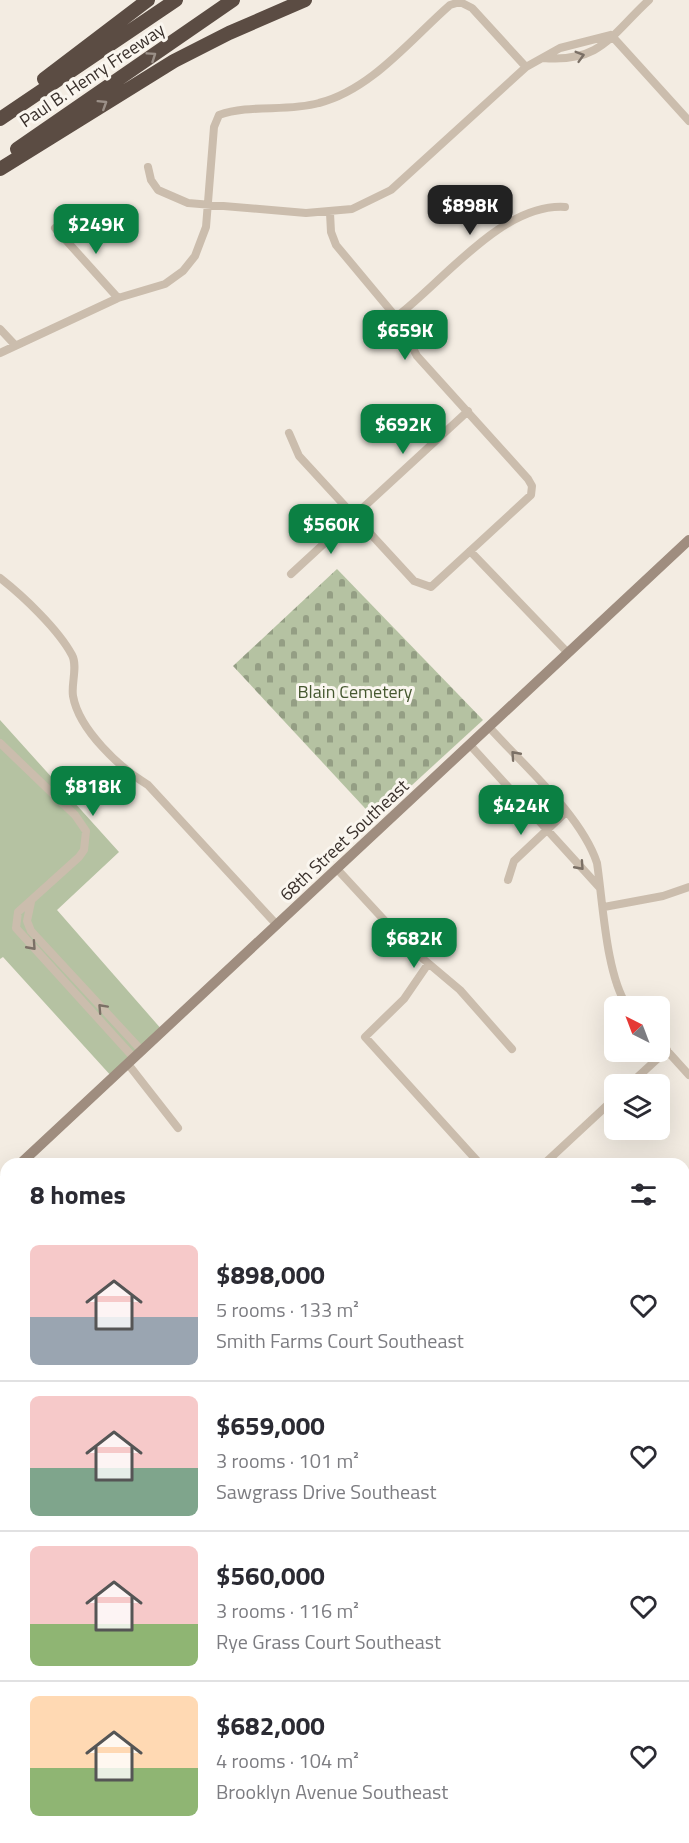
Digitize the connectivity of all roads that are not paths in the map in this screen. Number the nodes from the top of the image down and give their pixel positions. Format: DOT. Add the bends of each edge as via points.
graph roads {
  1 [pos="148,0"];
  2 [pos="176,0"];
  3 [pos="233,0"];
  4 [pos="305,0"];
  5 [pos="649,0"];
  6 [pos="611,35"];
  7 [pos="542,58"];
  8 [pos="526,67"];
  9 [pos="0,111"];
  10 [pos="0,119"];
  11 [pos="689,121"];
  12 [pos="0,160"];
  13 [pos="148,167"];
  14 [pos="0,170"];
  15 [pos="207,205"];
  16 [pos="565,207"];
  17 [pos="330,213"];
  18 [pos="55,228"];
  19 [pos="118,298"];
  20 [pos="396,317"];
  21 [pos="0,329"];
  22 [pos="15,345"];
  23 [pos="0,353"];
  24 [pos="468,411"];
  25 [pos="288,433"];
  26 [pos="355,517"];
  27 [pos="689,540"];
  28 [pos="470,550"];
  29 [pos="291,574"];
  30 [pos="0,578"];
  31 [pos="568,653"];
  32 [pos="489,727"];
  33 [pos="0,743"];
  34 [pos="470,745"];
  35 [pos="566,812"];
  36 [pos="547,829"];
  37 [pos="337,870"];
  38 [pos="508,880"];
  39 [pos="689,887"];
  40 [pos="601,889"];
  41 [pos="32,901"];
  42 [pos="604,907"];
  43 [pos="277,925"];
  44 [pos="428,964"];
  45 [pos="621,996"];
  46 [pos="512,1049"];
  47 [pos="670,1053"];
  48 [pos="135,1058"];
  49 [pos="654,1062"];
  50 [pos="641,1074"];
  51 [pos="689,1075"];
  52 [pos="604,1108"];
  53 [pos="178,1128"];
  54 [pos="27,1158"];
  55 [pos="475,1158"];
  56 [pos="550,1158"];
  1 -- 9 [label="highway"];
  2 -- 10 [label="highway, Paul B. Henry Freeway"];
  12 -- 3 [label="highway, Paul B. Henry Freeway, one-way"];
  14 -- 4 [label="highway, one-way" via="174,61"];
  5 -- 6 [label="street"];
  6 -- 7 [label="street" via="560,48"];
  7 -- 6 [label="street, one-way" via="584,55 606,45"];
  6 -- 11 [label="street"];
  7 -- 8 [label="street"];
  8 -- 15 [label="street" via="472,8 460,2 450,5 346,94 319,104 225,113 215,120"];
  8 -- 17 [label="street" via="391,190 352,209"];
  13 -- 15 [label="street" via="158,190 188,203"];
  15 -- 17 [label="street"];
  15 -- 19 [label="street" via="202,242 183,271 165,284"];
  16 -- 20 [label="street" via="553,206 515,219 492,233"];
  17 -- 20 [label="street" via="336,245"];
  18 -- 19 [label="street"];
  19 -- 22 [label="street"];
  20 -- 24 [label="street" via="417,356"];
  21 -- 22 [label="street"];
  22 -- 23 [label="street"];
  24 -- 26 [label="street"];
  24 -- 28 [label="street" via="532,486 531,495"];
  25 -- 26 [label="street" via="299,456"];
  26 -- 28 [label="street" via="414,581 431,587"];
  26 -- 29 [label="street"];
  27 -- 31 [label="main road, 68th Street Southeast"];
  28 -- 31 [label="street"];
  30 -- 43 [label="street" via="62,640 73,658 73,695 80,719 130,774 148,785"];
  31 -- 32 [label="main road, 68th Street Southeast"];
  32 -- 34 [label="main road, 68th Street Southeast"];
  35 -- 32 [label="street, one-way"];
  33 -- 41 [label="street" via="75,815 86,831 87,839 79,857"];
  34 -- 36 [label="street"];
  34 -- 37 [label="main road, 68th Street Southeast"];
  35 -- 36 [label="street"];
  35 -- 40 [label="street" via="591,847"];
  36 -- 38 [label="street" via="514,861"];
  36 -- 40 [label="street, one-way"];
  37 -- 43 [label="main road, 68th Street Southeast"];
  37 -- 44 [label="street"];
  39 -- 42 [label="street"];
  40 -- 42 [label="street"];
  48 -- 41 [label="street, one-way" via="31,931 27,911"];
  41 -- 48 [label="street, one-way" via="18,912 16,928"];
  42 -- 45 [label="street"];
  43 -- 48 [label="main road, 68th Street Southeast"];
  44 -- 46 [label="street" via="460,990"];
  44 -- 55 [label="street" via="404,999 365,1037"];
  47 -- 51 [label="street"];
  48 -- 53 [label="street"];
  48 -- 54 [label="main road, 68th Street Southeast"];
  49 -- 50 [label="street"];
  52 -- 56 [label="street"];
}
